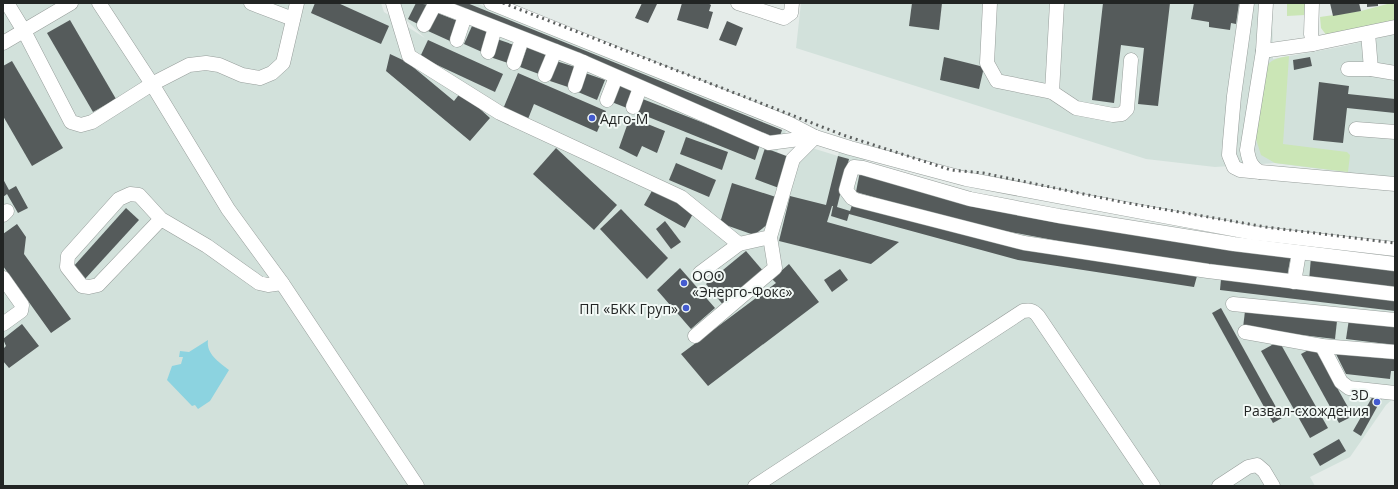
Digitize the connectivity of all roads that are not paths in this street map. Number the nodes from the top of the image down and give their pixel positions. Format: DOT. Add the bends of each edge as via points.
graph roads {
  1 [pos="7,3"];
  2 [pos="71,3"];
  3 [pos="99,3"];
  4 [pos="251,3"];
  5 [pos="297,3"];
  6 [pos="393,3"];
  7 [pos="491,3"];
  8 [pos="738,3"];
  9 [pos="792,3"];
  10 [pos="990,3"];
  11 [pos="1057,3"];
  12 [pos="1247,3"];
  13 [pos="1266,3"];
  14 [pos="1312,3"];
  15 [pos="465,16"];
  16 [pos="293,19"];
  17 [pos="424,25"];
  18 [pos="1395,27"];
  19 [pos="495,28"];
  20 [pos="24,31"];
  21 [pos="1368,33"];
  22 [pos="522,38"];
  23 [pos="457,40"];
  24 [pos="3,43"];
  25 [pos="1313,44"];
  26 [pos="555,51"];
  27 [pos="1263,51"];
  28 [pos="488,52"];
  29 [pos="1131,60"];
  30 [pos="583,62"];
  31 [pos="514,63"];
  32 [pos="1348,69"];
  33 [pos="1371,70"];
  34 [pos="1395,73"];
  35 [pos="545,75"];
  36 [pos="616,77"];
  37 [pos="152,84"];
  38 [pos="575,86"];
  39 [pos="640,88"];
  40 [pos="1052,92"];
  41 [pos="607,100"];
  42 [pos="632,107"];
  43 [pos="1356,129"];
  44 [pos="1395,132"];
  45 [pos="815,137"];
  46 [pos="1260,172"];
  47 [pos="1395,184"];
  48 [pos="161,219"];
  49 [pos="770,237"];
  50 [pos="739,244"];
  51 [pos="1395,249"];
  52 [pos="1299,252"];
  53 [pos="1395,264"];
  54 [pos="700,273"];
  55 [pos="3,278"];
  56 [pos="1294,282"];
  57 [pos="282,284"];
  58 [pos="1395,294"];
  59 [pos="1233,304"];
  60 [pos="1395,320"];
  61 [pos="3,324"];
  62 [pos="1245,332"];
  63 [pos="695,336"];
  64 [pos="1322,346"];
  65 [pos="1395,352"];
  66 [pos="1395,392"];
  67 [pos="415,486"];
  68 [pos="756,486"];
  69 [pos="1153,486"];
  70 [pos="1219,486"];
  71 [pos="1273,486"];
  1 -- 20 [label="street"];
  2 -- 20 [label="street"];
  3 -- 37 [label="street"];
  4 -- 16 [label="street"];
  5 -- 16 [label="street"];
  6 -- 50 [label="street" via="409,56 500,112 681,197"];
  7 -- 45 [label="street" via="788,123"];
  8 -- 9 [label="street" via="784,18 791,13"];
  10 -- 40 [label="street" via="987,63 997,80"];
  11 -- 40 [label="street"];
  12 -- 46 [label="street" via="1229,155 1234,167"];
  13 -- 27 [label="street"];
  14 -- 25 [label="street"];
  15 -- 17 [label="street" via="435,4"];
  15 -- 19 [label="street"];
  15 -- 23 [label="street"];
  16 -- 37 [label="street" via="283,62 272,74 260,78 242,75 219,65 206,63 189,65"];
  18 -- 21 [label="street"];
  19 -- 22 [label="street"];
  19 -- 28 [label="street"];
  20 -- 24 [label="street"];
  20 -- 37 [label="street" via="72,122 81,125 92,122"];
  21 -- 25 [label="street"];
  21 -- 33 [label="street"];
  22 -- 26 [label="street"];
  22 -- 31 [label="street"];
  25 -- 27 [label="street"];
  26 -- 30 [label="street"];
  26 -- 35 [label="street"];
  27 -- 46 [label="street" via="1247,150 1251,164"];
  29 -- 40 [label="street" via="1127,109 1122,114 1113,115 1076,108"];
  30 -- 36 [label="street"];
  30 -- 38 [label="street"];
  32 -- 33 [label="street"];
  33 -- 34 [label="street"];
  36 -- 39 [label="street"];
  36 -- 41 [label="street"];
  37 -- 57 [label="street" via="228,209"];
  39 -- 42 [label="street"];
  39 -- 45 [label="street" via="769,143"];
  43 -- 44 [label="street"];
  45 -- 49 [label="street" via="793,159"];
  45 -- 51 [label="street" via="915,167 1066,199 1254,233"];
  46 -- 47 [label="street"];
  48 -- 48 [label="street" via="139,195 130,194 119,199 68,256 67,267 82,286 89,288 98,285"];
  48 -- 57 [label="street" via="207,246 259,283"];
  49 -- 50 [label="street"];
  49 -- 63 [label="street" via="775,268"];
  50 -- 54 [label="street"];
  52 -- 53 [label="street"];
  52 -- 56 [label="street"];
  52 -- 56 [label="street" via="1074,219 978,201 863,168 854,167 846,190 856,200 1024,242"];
  55 -- 61 [label="street" via="22,305 21,311"];
  56 -- 58 [label="street"];
  57 -- 67 [label="street"];
  59 -- 60 [label="street"];
  62 -- 64 [label="street"];
  64 -- 65 [label="street"];
  64 -- 66 [label="street" via="1341,382 1349,388"];
  68 -- 69 [label="street" via="1023,311 1029,310 1038,316"];
  70 -- 71 [label="street" via="1248,467 1257,465"];
}
